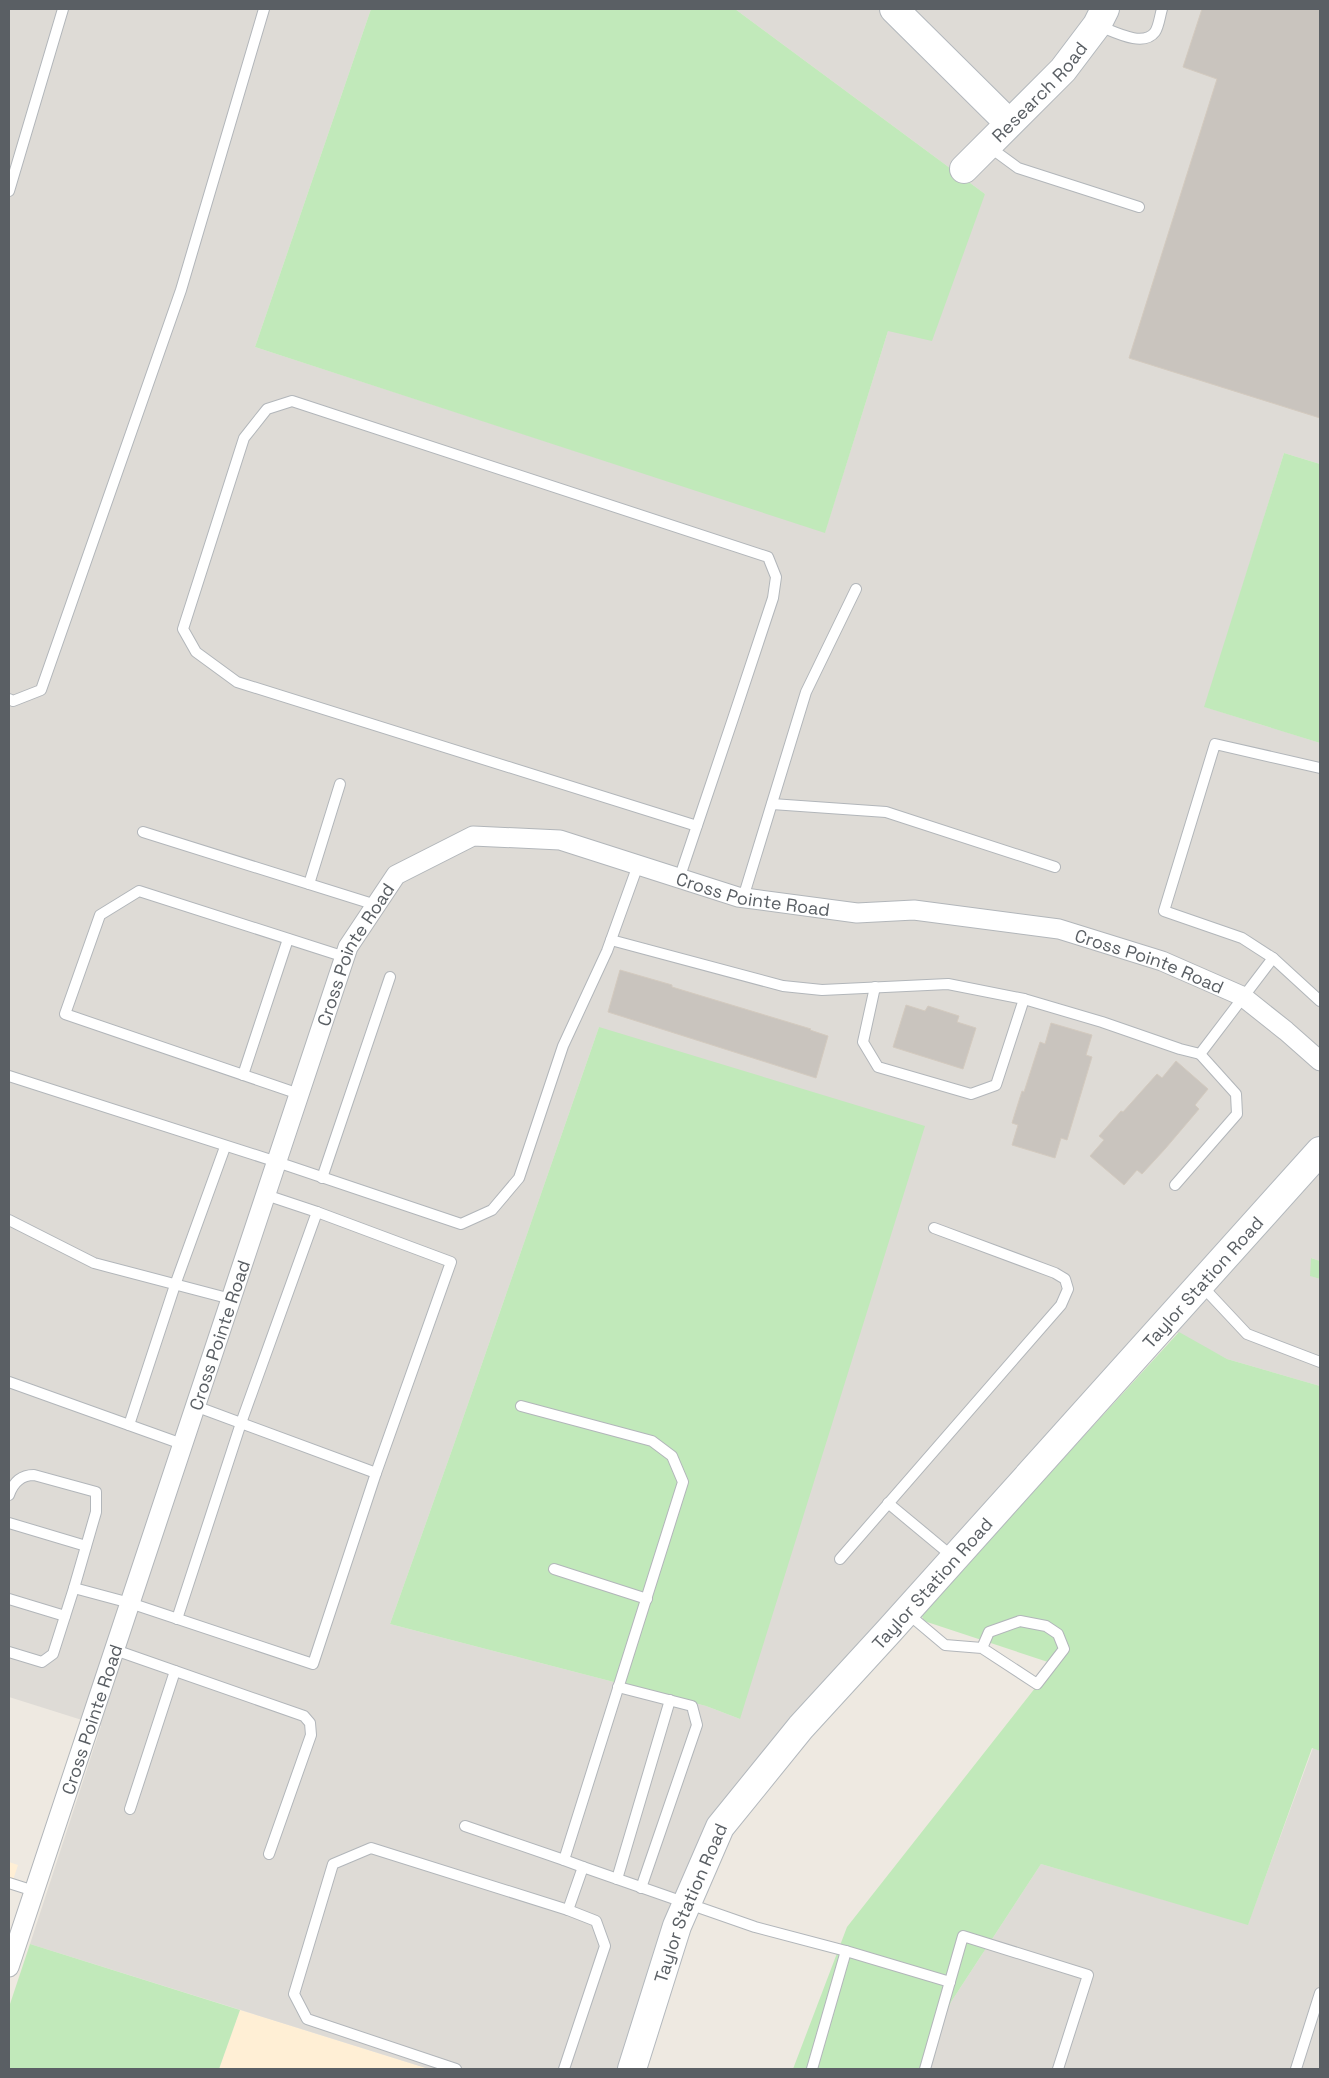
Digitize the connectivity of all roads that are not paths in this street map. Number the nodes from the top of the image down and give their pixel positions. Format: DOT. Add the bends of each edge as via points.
graph roads {
  1 [pos="63,9"];
  2 [pos="264,9"];
  3 [pos="894,9"];
  4 [pos="1162,9"];
  5 [pos="1101,17"];
  6 [pos="1009,123"];
  7 [pos="987,146"];
  8 [pos="964,169"];
  9 [pos="9,191"];
  10 [pos="1139,207"];
  11 [pos="856,589"];
  12 [pos="9,699"];
  13 [pos="1320,768"];
  14 [pos="340,784"];
  15 [pos="772,804"];
  16 [pos="698,826"];
  17 [pos="144,832"];
  18 [pos="638,865"];
  19 [pos="1055,867"];
  20 [pos="679,878"];
  21 [pos="309,884"];
  22 [pos="743,898"];
  23 [pos="376,906"];
  24 [pos="288,939"];
  25 [pos="611,940"];
  26 [pos="345,957"];
  27 [pos="1273,958"];
  28 [pos="390,977"];
  29 [pos="874,987"];
  30 [pos="1242,996"];
  31 [pos="1024,999"];
  32 [pos="1320,1001"];
  33 [pos="1200,1054"];
  34 [pos="1320,1061"];
  35 [pos="243,1075"];
  36 [pos="9,1076"];
  37 [pos="299,1094"];
  38 [pos="225,1147"];
  39 [pos="1320,1151"];
  40 [pos="277,1162"];
  41 [pos="322,1178"];
  42 [pos="1175,1185"];
  43 [pos="266,1195"];
  44 [pos="317,1212"];
  45 [pos="9,1220"];
  46 [pos="934,1228"];
  47 [pos="175,1285"];
  48 [pos="1201,1285"];
  49 [pos="231,1299"];
  50 [pos="1320,1362"];
  51 [pos="9,1382"];
  52 [pos="195,1406"];
  53 [pos="521,1406"];
  54 [pos="241,1423"];
  55 [pos="129,1425"];
  56 [pos="182,1444"];
  57 [pos="376,1473"];
  58 [pos="9,1495"];
  59 [pos="888,1503"];
  60 [pos="9,1523"];
  61 [pos="86,1546"];
  62 [pos="955,1558"];
  63 [pos="840,1559"];
  64 [pos="554,1569"];
  65 [pos="74,1588"];
  66 [pos="9,1598"];
  67 [pos="647,1599"];
  68 [pos="130,1603"];
  69 [pos="906,1612"];
  70 [pos="65,1616"];
  71 [pos="177,1619"];
  72 [pos="982,1648"];
  73 [pos="114,1650"];
  74 [pos="9,1652"];
  75 [pos="174,1671"];
  76 [pos="618,1687"];
  77 [pos="670,1700"];
  78 [pos="130,1809"];
  79 [pos="465,1826"];
  80 [pos="269,1854"];
  81 [pos="564,1860"];
  82 [pos="583,1866"];
  83 [pos="617,1879"];
  84 [pos="9,1884"];
  85 [pos="642,1888"];
  86 [pos="34,1891"];
  87 [pos="686,1904"];
  88 [pos="568,1910"];
  89 [pos="846,1951"];
  90 [pos="9,1967"];
  91 [pos="950,1982"];
  92 [pos="1320,1993"];
  93 [pos="456,2069"];
  94 [pos="564,2069"];
  95 [pos="632,2069"];
  96 [pos="812,2069"];
  97 [pos="925,2069"];
  98 [pos="1058,2069"];
  99 [pos="1296,2069"];
  1 -- 9 [label="lane"];
  2 -- 12 [label="lane" via="181,290 42,690 13,701"];
  3 -- 6 [label="main road"];
  4 -- 5 [label="lane" via="1155,32 1147,38 1130,38"];
  5 -- 6 [label="main road, Research Road" via="1063,70"];
  6 -- 7 [label="main road, Research Road"];
  7 -- 8 [label="main road, Research Road"];
  7 -- 10 [label="lane" via="1018,168"];
  11 -- 15 [label="lane" via="806,692"];
  13 -- 27 [label="lane" via="1215,744 1164,911 1242,938"];
  14 -- 21 [label="lane"];
  15 -- 19 [label="lane" via="886,812"];
  15 -- 22 [label="lane"];
  16 -- 16 [label="lane" via="773,598 776,577 768,557 292,401 267,409 244,438 183,629 196,652 238,682"];
  16 -- 20 [label="lane"];
  17 -- 21 [label="lane"];
  18 -- 20 [label="street, Cross Pointe Road"];
  18 -- 23 [label="street, Cross Pointe Road" via="560,840 473,836 396,875"];
  18 -- 25 [label="lane"];
  20 -- 22 [label="street, Cross Pointe Road"];
  21 -- 23 [label="lane"];
  22 -- 30 [label="street, Cross Pointe Road" via="857,913 914,910 1059,928 1162,960"];
  23 -- 26 [label="street, Cross Pointe Road" via="348,947"];
  24 -- 26 [label="lane"];
  24 -- 35 [label="lane"];
  24 -- 35 [label="lane" via="139,892 100,915 65,1014"];
  25 -- 29 [label="lane" via="783,986 822,990"];
  25 -- 41 [label="lane" via="563,1046 519,1178 492,1210 461,1224"];
  26 -- 37 [label="street, Cross Pointe Road"];
  27 -- 30 [label="lane"];
  27 -- 32 [label="lane"];
  28 -- 41 [label="lane"];
  29 -- 31 [label="lane" via="948,984"];
  29 -- 31 [label="lane" via="863,1042 878,1067 971,1094 996,1085"];
  30 -- 33 [label="lane"];
  30 -- 34 [label="street, Cross Pointe Road"];
  31 -- 33 [label="lane"];
  33 -- 42 [label="lane" via="1236,1094 1237,1114"];
  35 -- 37 [label="lane"];
  36 -- 38 [label="lane"];
  37 -- 40 [label="street, Cross Pointe Road"];
  38 -- 40 [label="lane"];
  38 -- 47 [label="lane"];
  39 -- 48 [label="main road, Taylor Station Road"];
  40 -- 41 [label="lane"];
  40 -- 43 [label="street, Cross Pointe Road"];
  43 -- 44 [label="lane"];
  43 -- 49 [label="street, Cross Pointe Road"];
  44 -- 54 [label="lane"];
  44 -- 57 [label="lane" via="451,1262"];
  45 -- 47 [label="lane" via="94,1263"];
  46 -- 59 [label="lane" via="1066,1278 1068,1289 1061,1305"];
  47 -- 49 [label="lane"];
  47 -- 55 [label="lane"];
  48 -- 50 [label="lane" via="1248,1334"];
  48 -- 62 [label="main road, Taylor Station Road"];
  49 -- 52 [label="street, Cross Pointe Road"];
  51 -- 55 [label="lane"];
  52 -- 54 [label="lane"];
  52 -- 56 [label="street, Cross Pointe Road"];
  53 -- 67 [label="lane" via="652,1440 672,1456 683,1482"];
  54 -- 57 [label="lane"];
  54 -- 71 [label="lane"];
  55 -- 56 [label="lane"];
  56 -- 68 [label="street, Cross Pointe Road"];
  57 -- 71 [label="lane" via="313,1664"];
  58 -- 61 [label="lane" via="12,1486 26,1474 96,1492 96,1512"];
  59 -- 62 [label="lane"];
  59 -- 63 [label="lane"];
  60 -- 61 [label="lane"];
  61 -- 65 [label="lane"];
  62 -- 69 [label="main road, Taylor Station Road"];
  64 -- 67 [label="lane"];
  65 -- 68 [label="lane"];
  65 -- 70 [label="lane"];
  66 -- 70 [label="lane"];
  67 -- 76 [label="lane"];
  68 -- 71 [label="lane"];
  68 -- 73 [label="street, Cross Pointe Road"];
  69 -- 72 [label="lane" via="945,1645"];
  69 -- 87 [label="main road, Taylor Station Road" via="801,1727 720,1827"];
  70 -- 74 [label="lane" via="53,1654 48,1659 42,1662"];
  72 -- 72 [label="lane" via="1036,1684 1064,1649 1058,1634 1046,1626 1020,1621 989,1632"];
  73 -- 75 [label="lane"];
  73 -- 86 [label="street, Cross Pointe Road"];
  75 -- 78 [label="lane"];
  75 -- 80 [label="lane" via="304,1716 310,1723 311,1734"];
  76 -- 77 [label="lane"];
  76 -- 81 [label="lane"];
  77 -- 83 [label="lane"];
  77 -- 85 [label="lane" via="692,1706 696,1725"];
  79 -- 81 [label="lane"];
  81 -- 82 [label="lane"];
  82 -- 83 [label="lane"];
  82 -- 88 [label="lane"];
  83 -- 85 [label="lane"];
  84 -- 86 [label="lane"];
  85 -- 87 [label="lane"];
  86 -- 90 [label="street, Cross Pointe Road"];
  87 -- 89 [label="lane" via="755,1927"];
  87 -- 95 [label="main road, Taylor Station Road"];
  88 -- 93 [label="lane" via="371,1848 332,1864 294,1994 307,2019"];
  88 -- 94 [label="lane" via="596,1921 605,1946"];
  89 -- 91 [label="lane"];
  89 -- 96 [label="lane"];
  91 -- 97 [label="lane"];
  91 -- 98 [label="lane" via="963,1936 1088,1975"];
  92 -- 99 [label="lane"];
}
